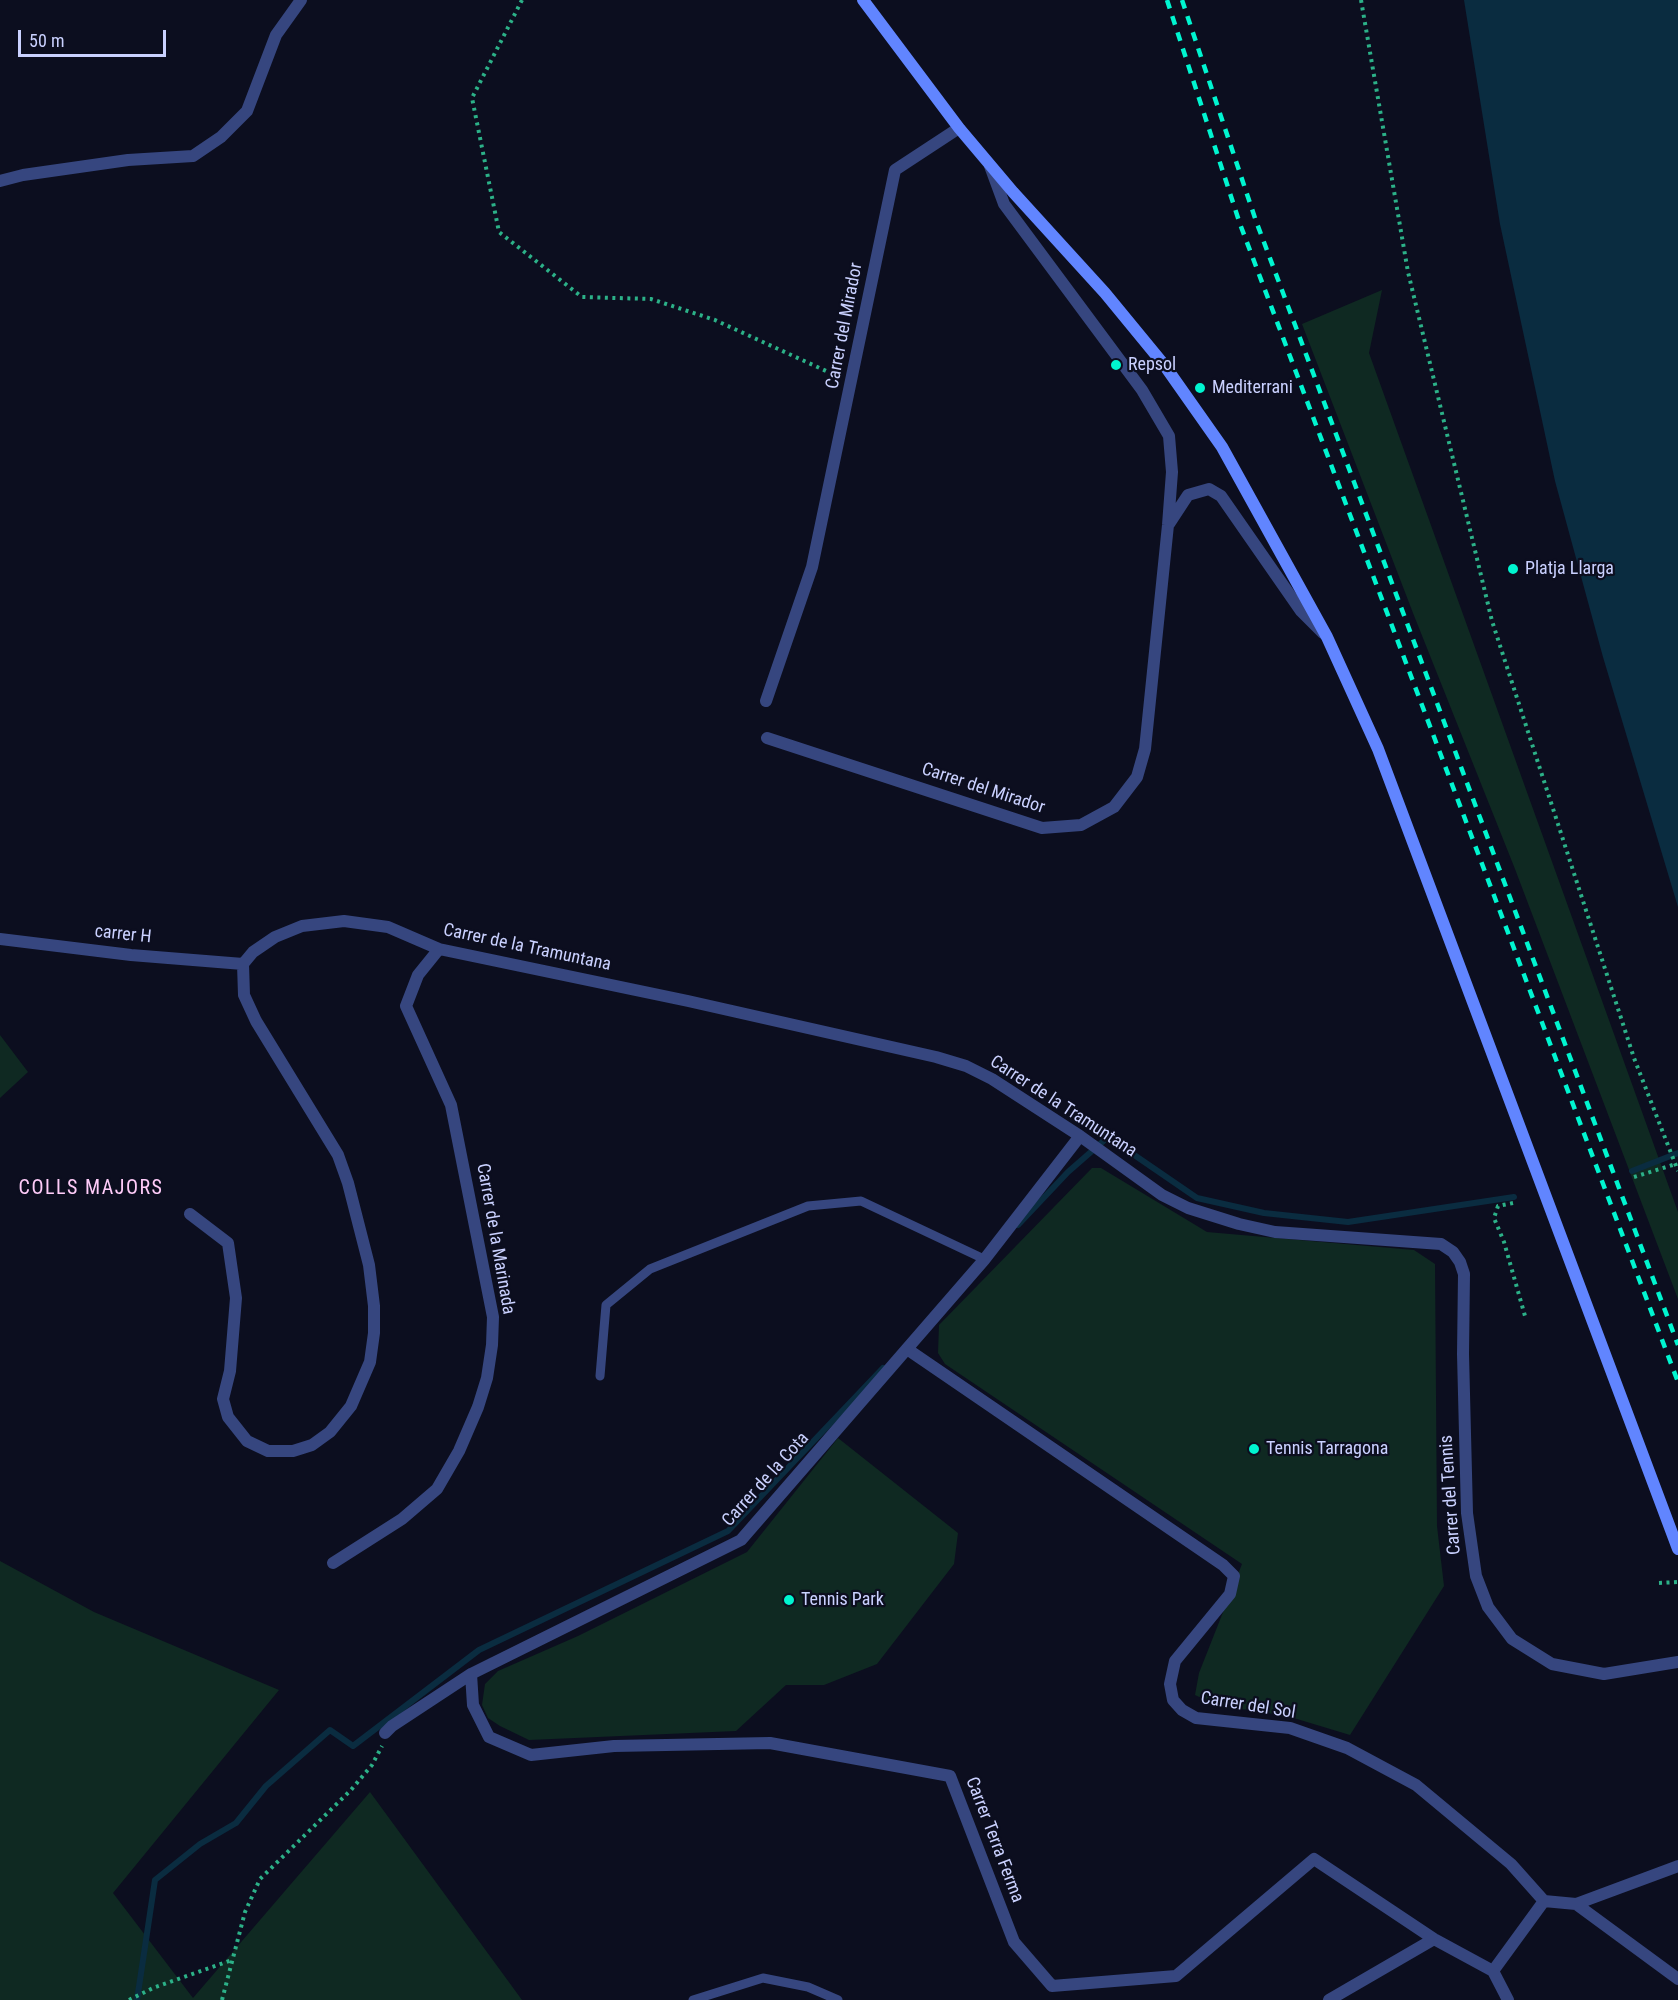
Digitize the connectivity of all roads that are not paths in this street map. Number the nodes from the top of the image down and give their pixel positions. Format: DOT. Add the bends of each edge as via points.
graph roads {
  1 [pos="301,0"];
  2 [pos="863,0"];
  3 [pos="959,128"];
  4 [pos="990,165"];
  5 [pos="0,181"];
  6 [pos="1168,525"];
  7 [pos="1327,637"];
  8 [pos="766,701"];
  9 [pos="767,738"];
  10 [pos="0,939"];
  11 [pos="439,949"];
  12 [pos="243,964"];
  13 [pos="1084,1138"];
  14 [pos="190,1214"];
  15 [pos="1441,1244"];
  16 [pos="984,1259"];
  17 [pos="907,1349"];
  18 [pos="600,1376"];
  19 [pos="1678,1549"];
  20 [pos="333,1563"];
  21 [pos="1678,1662"];
  22 [pos="471,1674"];
  23 [pos="389,1730"];
  24 [pos="1678,1866"];
  25 [pos="1544,1901"];
  26 [pos="1576,1904"];
  27 [pos="1434,1939"];
  28 [pos="1493,1971"];
  29 [pos="1678,1979"];
  30 [pos="693,2000"];
  31 [pos="838,2000"];
  32 [pos="1329,2000"];
  33 [pos="1508,2000"];
  1 -- 5 [label="street" via="276,35 247,111 221,137 193,156 128,160"];
  2 -- 3 [label="street"];
  3 -- 4 [label="street"];
  3 -- 8 [label="street, Carrer del Mirador" via="894,170 812,567"];
  4 -- 6 [label="street, Carrer del Mirador" via="1004,204 1142,390 1169,436 1172,472"];
  4 -- 7 [label="street" via="1165,366 1222,447"];
  6 -- 7 [label="street, Carrer del Mirador" via="1188,495 1209,489 1221,496 1300,611"];
  6 -- 9 [label="street, Carrer del Mirador" via="1145,749 1137,777 1114,807 1082,825 1042,828"];
  7 -- 19 [label="street" via="1390,781"];
  10 -- 12 [label="street, carrer H"];
  11 -- 12 [label="street, Carrer de la Tramuntana" via="388,927 323,922 275,937"];
  11 -- 13 [label="street, Carrer de la Tramuntana" via="936,1057 992,1079"];
  11 -- 20 [label="street, Carrer de la Marinada" via="418,975 406,1006 451,1105 493,1317 489,1367 478,1407 437,1488 402,1519"];
  12 -- 14 [label="street" via="244,995 256,1021 338,1155 369,1265 374,1306 370,1362 351,1406 330,1432 312,1445 293,1451 268,1451 247,1441 228,1418 222,1399 230,1371 236,1298 228,1243"];
  13 -- 15 [label="street, Carrer de la Tramuntana" via="1162,1195 1188,1208 1239,1224 1275,1232"];
  13 -- 16 [label="street, Carrer de la Cota"];
  15 -- 21 [label="street, Carrer del Tennis" via="1453,1252 1464,1274 1467,1513 1476,1576 1488,1606 1512,1639 1552,1664 1604,1674"];
  16 -- 17 [label="street, Carrer de la Cota"];
  16 -- 18 [label="lane" via="861,1201 808,1206 660,1264 641,1276 606,1305"];
  17 -- 22 [label="street, Carrer de la Cota" via="741,1540"];
  17 -- 25 [label="street, Carrer del Sol" via="1234,1576 1230,1594 1175,1661 1170,1684 1173,1700 1182,1710 1196,1718 1290,1728 1347,1748 1416,1785 1510,1864"];
  22 -- 23 [label="street, Carrer de la Cota"];
  22 -- 27 [label="street, Carrer Terra Ferma" via="473,1705 489,1737 531,1755 614,1746 770,1743 950,1776 1014,1942 1052,1986 1176,1976 1314,1859"];
  24 -- 26 [label="street"];
  25 -- 26 [label="street"];
  25 -- 28 [label="street"];
  26 -- 29 [label="street"];
  27 -- 28 [label="street"];
  27 -- 32 [label="street"];
  28 -- 33 [label="street"];
  30 -- 31 [label="lane" via="763,1978 808,1987"];
}
